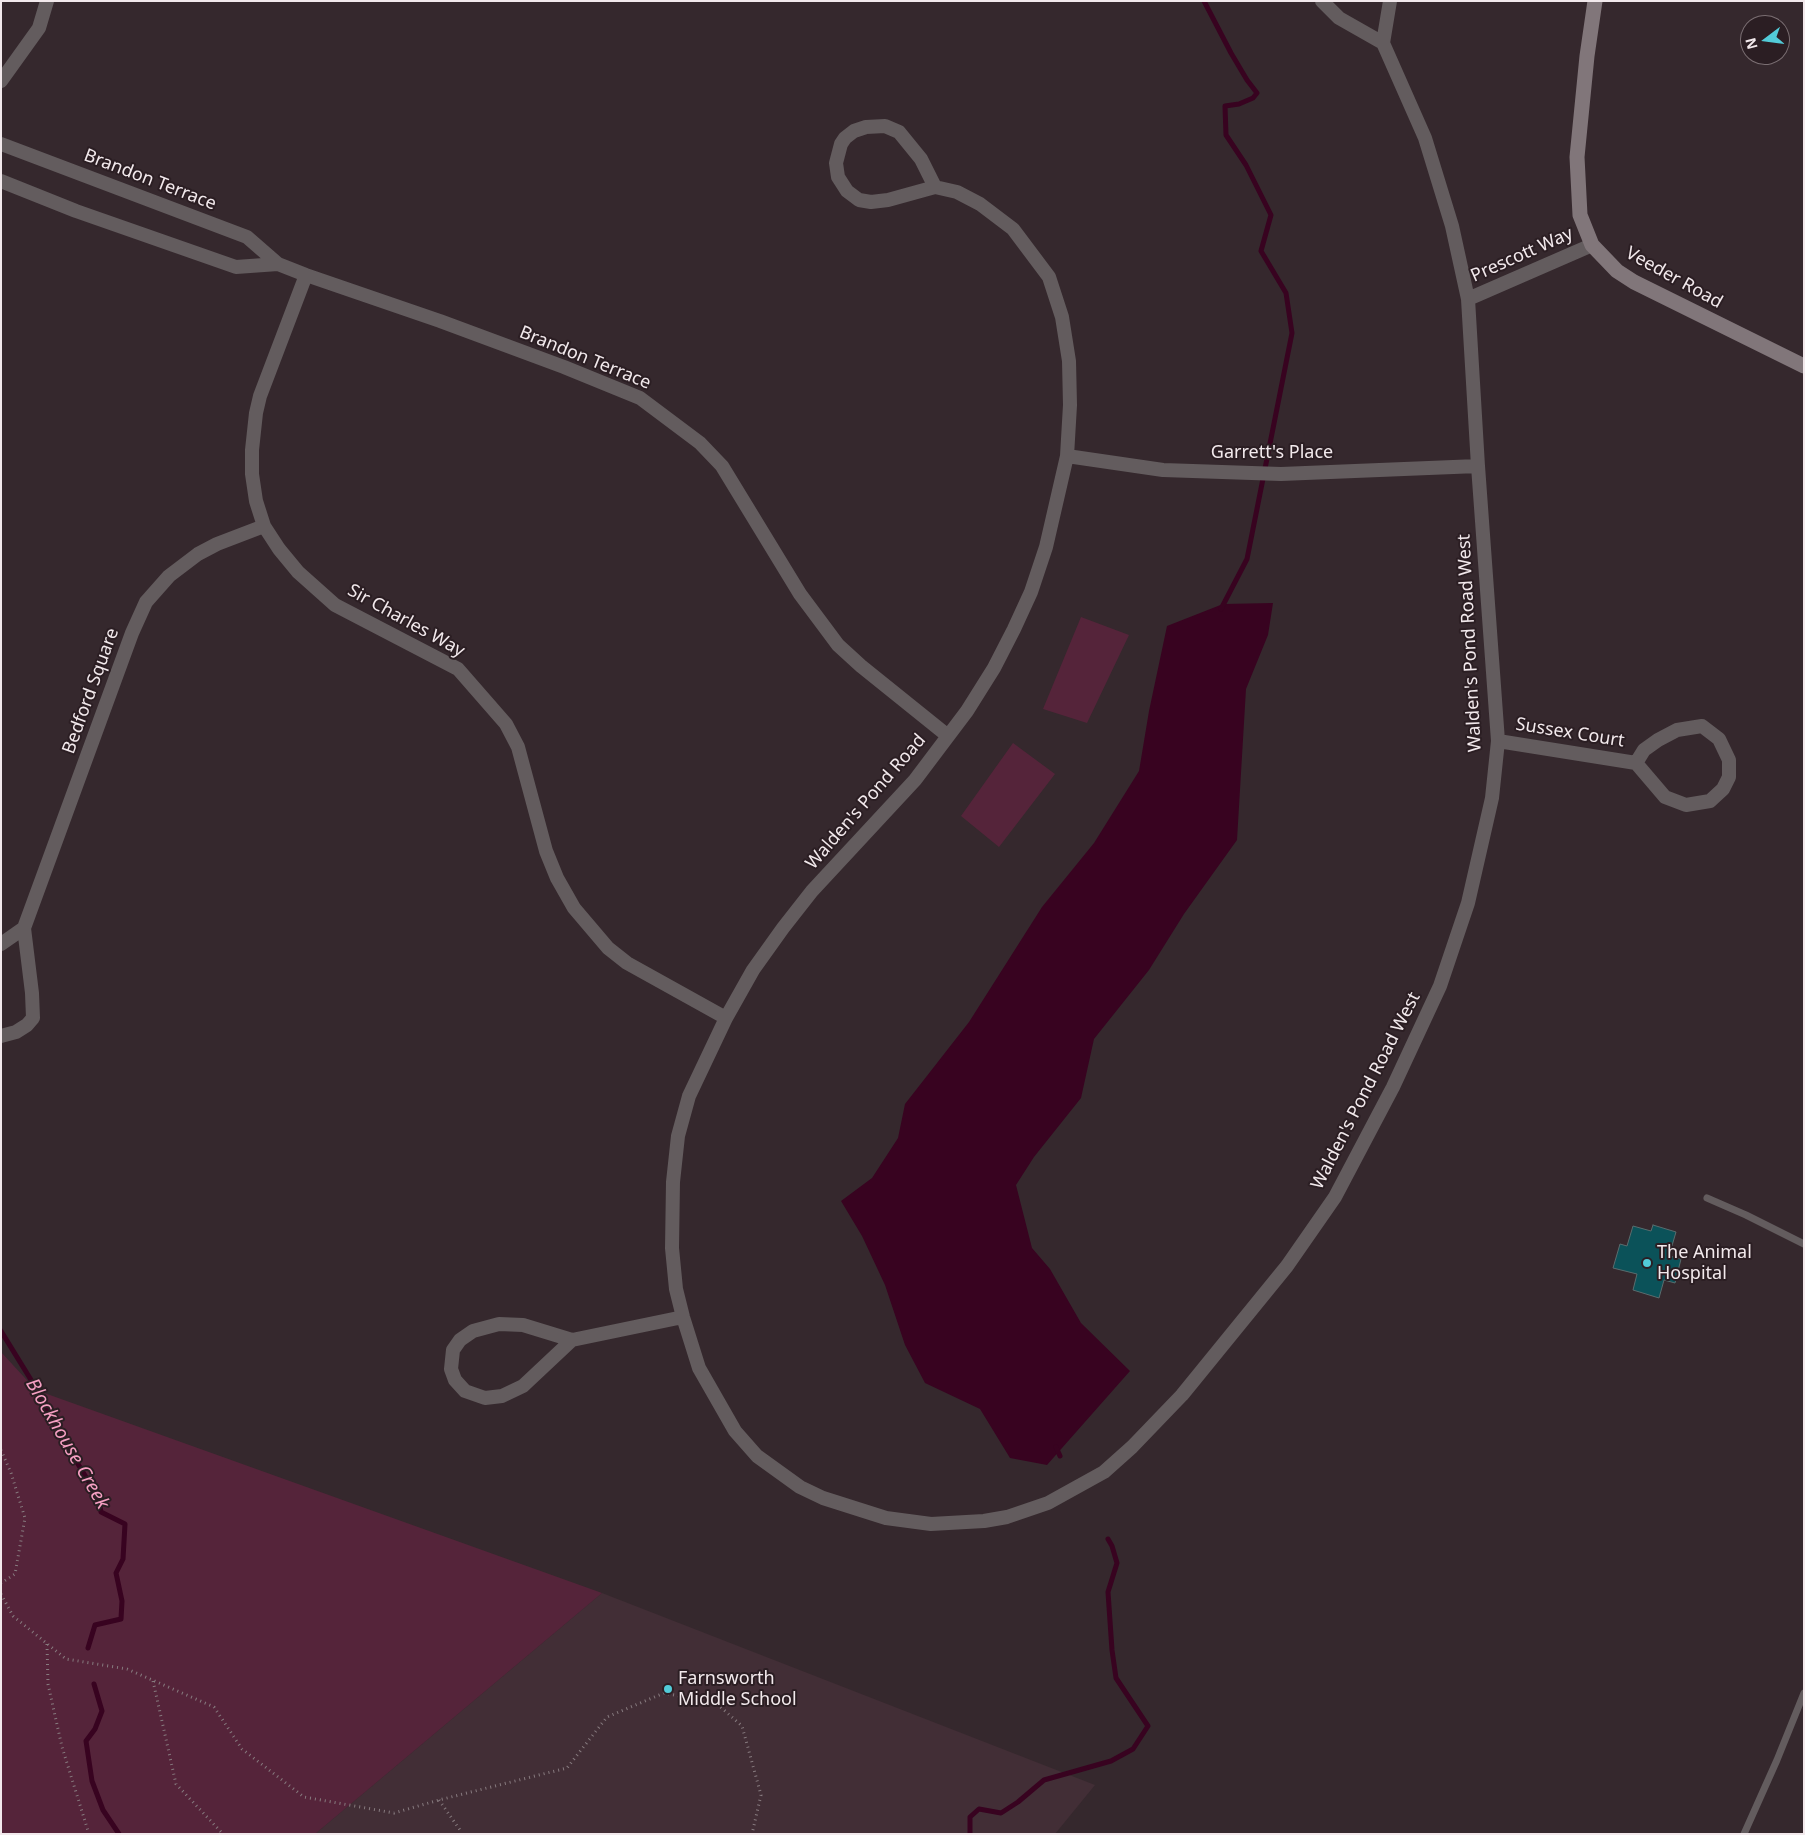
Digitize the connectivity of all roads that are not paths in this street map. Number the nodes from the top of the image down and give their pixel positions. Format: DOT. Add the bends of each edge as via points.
graph roads {
  1 [pos="47,1"];
  2 [pos="1322,1"];
  3 [pos="1390,1"];
  4 [pos="1595,1"];
  5 [pos="1383,43"];
  6 [pos="1,81"];
  7 [pos="1,144"];
  8 [pos="1,181"];
  9 [pos="935,188"];
  10 [pos="1592,245"];
  11 [pos="278,264"];
  12 [pos="306,275"];
  13 [pos="1468,299"];
  14 [pos="1804,366"];
  15 [pos="1067,456"];
  16 [pos="1478,466"];
  17 [pos="264,526"];
  18 [pos="948,736"];
  19 [pos="1498,741"];
  20 [pos="1636,763"];
  21 [pos="24,928"];
  22 [pos="1,944"];
  23 [pos="726,1018"];
  24 [pos="1,1036"];
  25 [pos="675,1166"];
  26 [pos="1707,1198"];
  27 [pos="1804,1244"];
  28 [pos="683,1317"];
  29 [pos="572,1340"];
  30 [pos="1804,1693"];
  31 [pos="1744,1834"];
  1 -- 6 [label="street" via="39,28"];
  2 -- 5 [label="street" via="1340,18"];
  3 -- 5 [label="street"];
  4 -- 10 [label="street, Veeder Road" via="1578,157 1580,215"];
  5 -- 13 [label="street, Walden's Pond Road West" via="1425,138 1452,226"];
  7 -- 11 [label="street, Brandon Terrace" via="247,236"];
  8 -- 11 [label="street, Brandon Terrace" via="236,267"];
  9 -- 9 [label="street, Walden's Pond Road" via="888,200 859,200 847,191 838,177 836,163 841,144 854,131 866,127 885,126 899,132 922,159"];
  9 -- 15 [label="street, Walden's Pond Road" via="957,192 980,204 1013,229 1048,277 1062,317 1069,361"];
  10 -- 13 [label="street, Prescott Way"];
  10 -- 14 [label="street, Veeder Road" via="1616,271 1634,282"];
  11 -- 12 [label="street, Brandon Terrace"];
  12 -- 17 [label="street, Sir Charles Way" via="256,413 252,474"];
  12 -- 18 [label="street, Brandon Terrace" via="564,367 640,398 670,419 722,466 800,594 838,645"];
  13 -- 16 [label="street, Walden's Pond Road West"];
  15 -- 16 [label="street, Garrett's Place" via="1163,470 1281,474"];
  15 -- 18 [label="street, Walden's Pond Road" via="1046,547 1031,592 994,668"];
  16 -- 19 [label="street, Walden's Pond Road West"];
  17 -- 21 [label="street, Bedford Square" via="198,554 169,576 146,602"];
  17 -- 23 [label="street, Sir Charles Way" via="298,572 335,605 458,669 506,724 518,747 546,851 574,908 608,948 627,963"];
  18 -- 23 [label="street, Walden's Pond Road" via="915,780 812,891 753,970"];
  19 -- 20 [label="street, Sussex Court"];
  19 -- 28 [label="street, Walden's Pond Road West" via="1492,798 1468,903 1440,986 1393,1087 1335,1196 1286,1266 1182,1396 1104,1472 1048,1503 984,1521 930,1524 886,1518 823,1498 800,1487 758,1456 735,1431 700,1368"];
  20 -- 20 [label="street, Sussex Court" via="1665,797 1686,805 1710,800 1723,789 1729,777 1729,760 1719,739 1702,726 1677,730 1658,740 1644,750"];
  21 -- 22 [label="street"];
  21 -- 24 [label="street, Bedford Square" via="33,1018 16,1032"];
  23 -- 25 [label="street, Walden's Pond Road" via="689,1096 678,1136"];
  25 -- 28 [label="street, Walden's Pond Road West" via="672,1248 676,1289"];
  26 -- 27 [label="lane"];
  28 -- 29 [label="street"];
  29 -- 29 [label="street" via="523,1386 502,1396 485,1398 465,1391 455,1380 451,1369 453,1350 460,1340 473,1331 500,1324 523,1325"];
  30 -- 31 [label="lane"];
}
